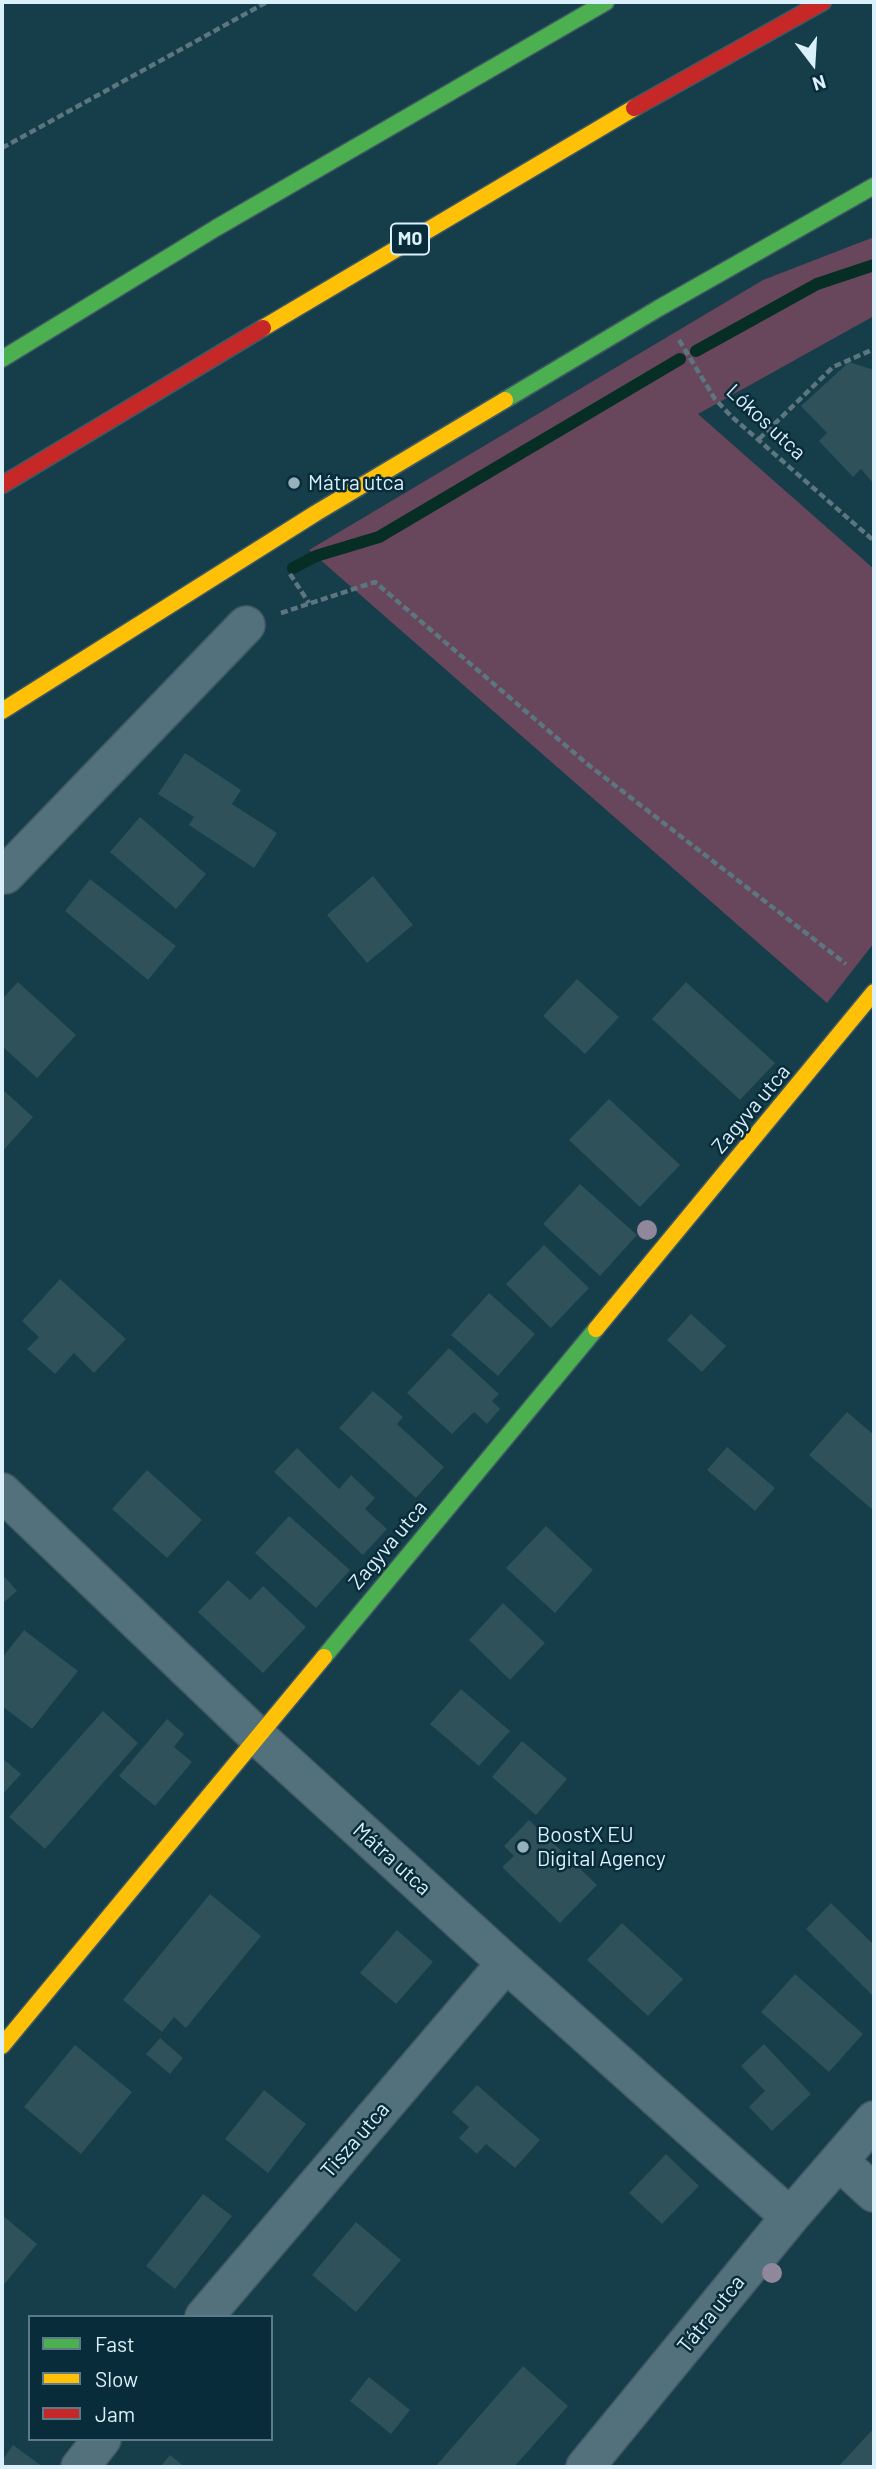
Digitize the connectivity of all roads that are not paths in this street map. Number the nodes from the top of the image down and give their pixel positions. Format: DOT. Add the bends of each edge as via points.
graph roads {
  1 [pos="606,2"];
  2 [pos="823,2"];
  3 [pos="874,187"];
  4 [pos="2,359"];
  5 [pos="2,485"];
  6 [pos="246,625"];
  7 [pos="2,711"];
  8 [pos="3,875"];
  9 [pos="874,992"];
  10 [pos="2,1492"];
  11 [pos="257,1736"];
  12 [pos="506,1963"];
  13 [pos="2,2046"];
  14 [pos="874,2120"];
  15 [pos="839,2161"];
  16 [pos="874,2193"];
  17 [pos="790,2217"];
  18 [pos="206,2315"];
  19 [pos="100,2441"];
  20 [pos="80,2467"];
  21 [pos="585,2467"];
  1 -- 4 [label="main road" via="216,228"];
  2 -- 5 [label="main road, M0" via="492,191"];
  3 -- 7 [label="main road" via="659,308 316,513"];
  6 -- 8 [label="street"];
  9 -- 11 [label="main road, Zagyva utca"];
  10 -- 11 [label="street, Mátra utca"];
  11 -- 12 [label="street, Mátra utca"];
  11 -- 13 [label="main road, Zagyva utca"];
  12 -- 17 [label="street, Mátra utca"];
  12 -- 18 [label="street, Tisza utca"];
  14 -- 15 [label="street, Tátra utca"];
  15 -- 16 [label="street"];
  15 -- 17 [label="street, Tátra utca"];
  17 -- 21 [label="street, Tátra utca"];
  19 -- 20 [label="street"];
}
